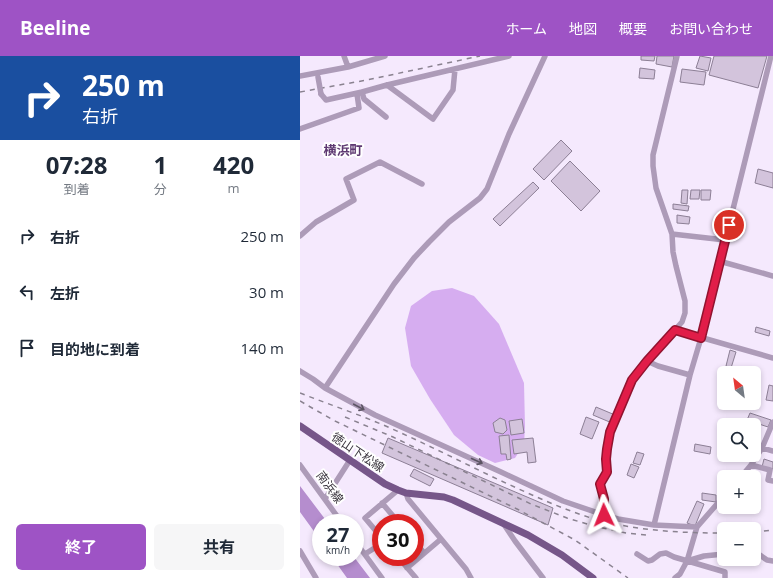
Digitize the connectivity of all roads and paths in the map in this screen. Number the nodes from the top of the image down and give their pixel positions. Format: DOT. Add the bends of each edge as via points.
graph roads {
  1 [pos="344,56"];
  2 [pos="385,56"];
  3 [pos="509,56"];
  4 [pos="544,56"];
  5 [pos="677,56"];
  6 [pos="771,56"];
  7 [pos="348,67"];
  8 [pos="455,69"];
  9 [pos="317,74"];
  10 [pos="300,76"];
  11 [pos="387,85"];
  12 [pos="359,93"];
  13 [pos="386,117"];
  14 [pos="300,129"];
  15 [pos="422,184"];
  16 [pos="672,234"];
  17 [pos="300,236"];
  18 [pos="725,240"];
  19 [pos="720,261"];
  20 [pos="773,276"];
  21 [pos="675,330"];
  22 [pos="701,338"];
  23 [pos="773,358"];
  24 [pos="647,361"];
  25 [pos="300,371"];
  26 [pos="690,374"];
  27 [pos="325,388"];
  28 [pos="773,422"];
  29 [pos="300,426"];
  30 [pos="762,448"];
  31 [pos="773,451"];
  32 [pos="350,460"];
  33 [pos="300,464"];
  34 [pos="751,465"];
  35 [pos="747,470"];
  36 [pos="773,481"];
  37 [pos="398,490"];
  38 [pos="406,493"];
  39 [pos="325,499"];
  40 [pos="382,503"];
  41 [pos="717,504"];
  42 [pos="336,514"];
  43 [pos="391,514"];
  44 [pos="604,515"];
  45 [pos="503,522"];
  46 [pos="654,525"];
  47 [pos="372,526"];
  48 [pos="697,527"];
  49 [pos="441,539"];
  50 [pos="372,550"];
  51 [pos="300,551"];
  52 [pos="424,553"];
  53 [pos="365,554"];
  54 [pos="637,554"];
  55 [pos="717,555"];
  56 [pos="761,556"];
  57 [pos="687,561"];
  58 [pos="773,561"];
  59 [pos="409,566"];
  60 [pos="407,568"];
  61 [pos="316,578"];
  62 [pos="382,578"];
  63 [pos="416,578"];
  64 [pos="471,578"];
  65 [pos="542,578"];
  66 [pos="593,578"];
  67 [pos="675,578"];
  68 [pos="725,578"];
  1 -- 7 [label="street"];
  2 -- 7 [label="street"];
  3 -- 8 [label="street"];
  4 -- 27 [label="street" via="487,189 480,198 449,222 414,258"];
  5 -- 16 [label="street" via="653,155 656,188"];
  6 -- 18 [label="street"];
  7 -- 9 [label="street"];
  8 -- 11 [label="street"];
  8 -- 11 [label="street" via="453,90 434,119"];
  9 -- 10 [label="street"];
  9 -- 12 [label="street, bridge" via="321,94 326,100"];
  11 -- 12 [label="street"];
  12 -- 13 [label="street"];
  12 -- 14 [label="street" via="359,108"];
  15 -- 17 [label="street" via="380,162 346,179 354,200 316,222"];
  16 -- 18 [label="street"];
  16 -- 21 [label="street" via="673,252 685,301 682,322"];
  18 -- 19 [label="street"];
  19 -- 20 [label="street"];
  19 -- 22 [label="street"];
  21 -- 22 [label="street"];
  21 -- 24 [label="street"];
  22 -- 23 [label="street"];
  22 -- 26 [label="street"];
  24 -- 26 [label="street"];
  24 -- 44 [label="street" via="632,380 610,432 607,472 600,484 604,499"];
  25 -- 27 [label="street"];
  26 -- 46 [label="street"];
  27 -- 44 [label="street, one-way" via="375,415 563,501"];
  28 -- 30 [label="street"];
  29 -- 32 [label="main road, 徳山下松線"];
  30 -- 31 [label="street"];
  30 -- 34 [label="street"];
  32 -- 37 [label="main road, 徳山下松線"];
  32 -- 39 [label="street"];
  33 -- 39 [label="street, 南浜線"];
  34 -- 35 [label="street"];
  34 -- 36 [label="street" via="770,470 768,480"];
  37 -- 38 [label="main road, 徳山下松線"];
  37 -- 40 [label="street"];
  38 -- 45 [label="main road, 徳山下松線" via="449,498"];
  38 -- 49 [label="street" via="408,499"];
  39 -- 42 [label="street, 南浜線"];
  40 -- 43 [label="street"];
  40 -- 47 [label="street" via="365,518"];
  41 -- 48 [label="street"];
  44 -- 46 [label="street"];
  45 -- 65 [label="street"];
  45 -- 66 [label="main road, 徳山下松線" via="562,555"];
  46 -- 48 [label="street"];
  48 -- 57 [label="street"];
  49 -- 52 [label="street"];
  49 -- 64 [label="street"];
  50 -- 53 [label="street"];
  51 -- 61 [label="street"];
  53 -- 62 [label="street"];
  54 -- 57 [label="street" via="648,561 666,553"];
  55 -- 57 [label="street"];
  56 -- 58 [label="street"];
  57 -- 67 [label="street"];
  57 -- 68 [label="street" via="725,572"];
  59 -- 60 [label="street"];
  60 -- 63 [label="street"];
}
